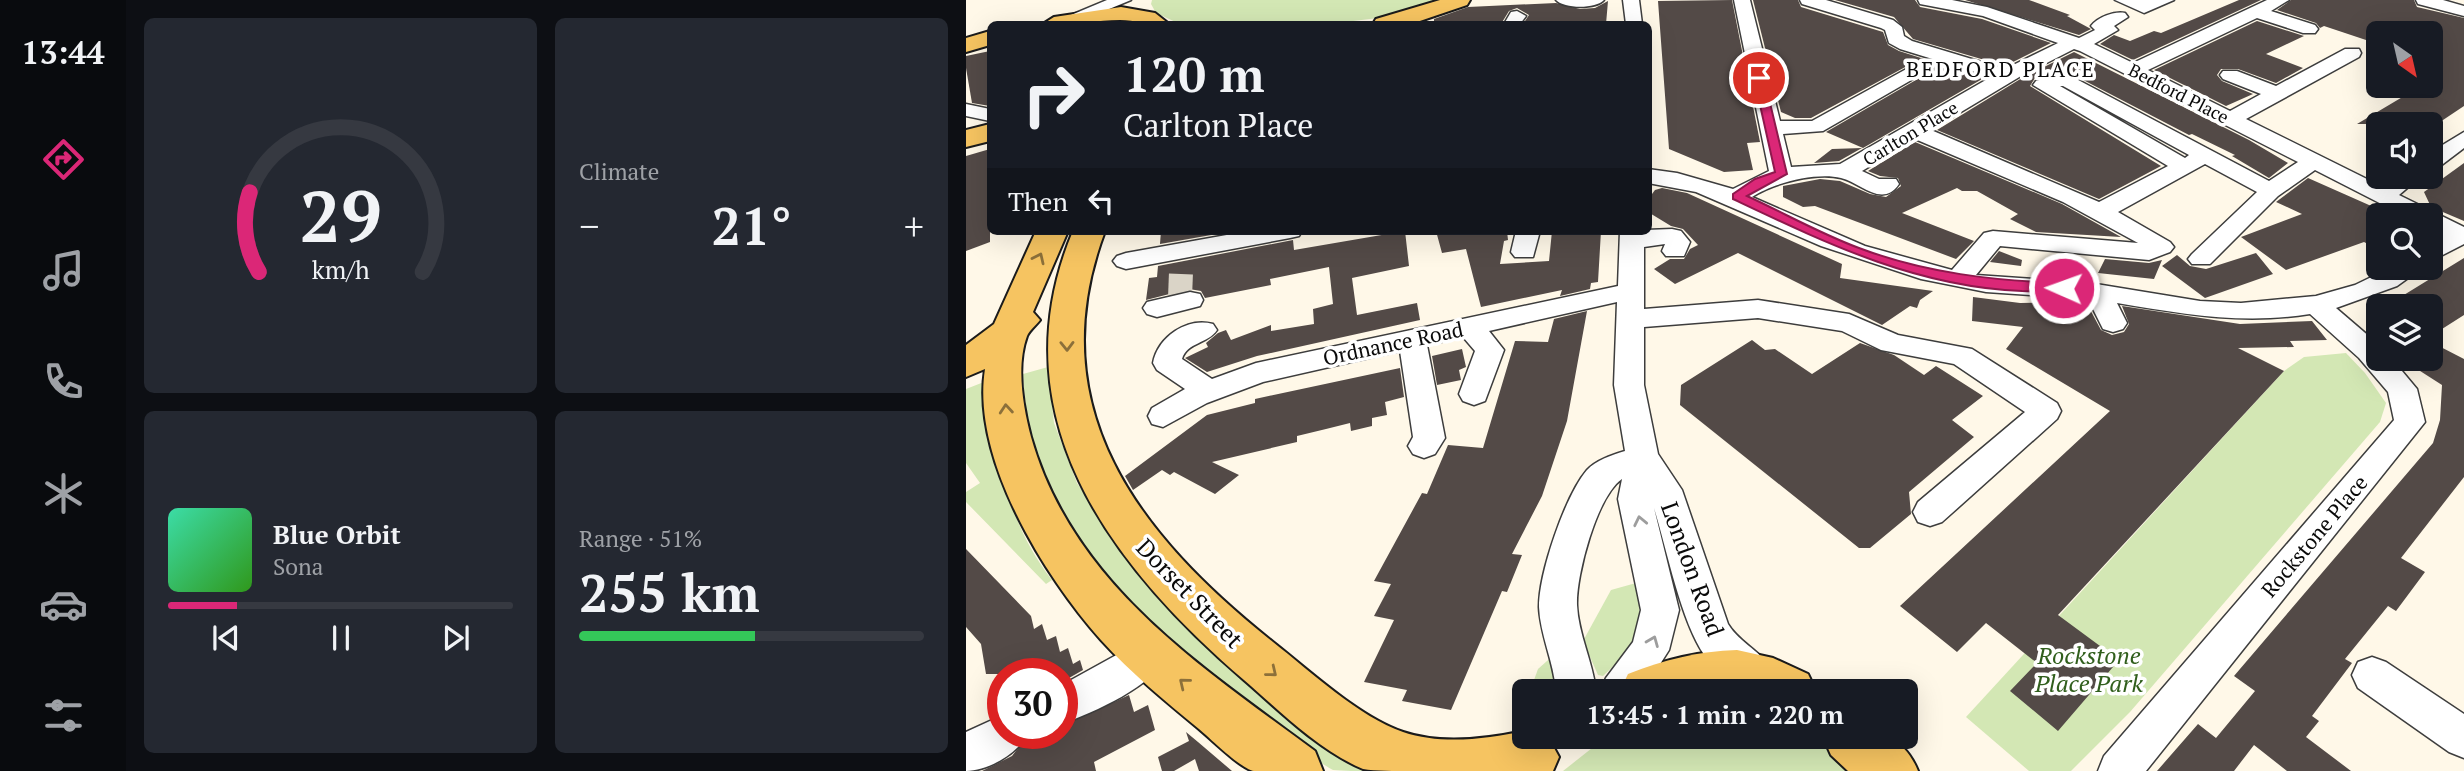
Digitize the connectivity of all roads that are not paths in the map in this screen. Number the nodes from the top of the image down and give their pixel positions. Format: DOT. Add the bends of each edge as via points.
graph roads {
  1 [pos="1123,0"];
  2 [pos="1459,0"];
  3 [pos="1564,0"];
  4 [pos="1597,0"];
  5 [pos="1631,0"];
  6 [pos="1926,0"];
  7 [pos="2001,0"];
  8 [pos="2166,0"];
  9 [pos="2281,0"];
  10 [pos="2424,0"];
  11 [pos="1799,1"];
  12 [pos="1744,7"];
  13 [pos="1975,9"];
  14 [pos="2464,11"];
  15 [pos="2256,12"];
  16 [pos="1146,13"];
  17 [pos="2124,15"];
  18 [pos="1767,19"];
  19 [pos="1064,21"];
  20 [pos="1074,21"];
  21 [pos="1405,21"];
  22 [pos="1634,21"];
  23 [pos="2309,29"];
  24 [pos="987,38"];
  25 [pos="966,39"];
  26 [pos="987,39"];
  27 [pos="2080,44"];
  28 [pos="966,45"];
  29 [pos="2348,56"];
  30 [pos="2133,70"];
  31 [pos="1917,71"];
  32 [pos="2010,74"];
  33 [pos="2230,75"];
  34 [pos="2043,85"];
  35 [pos="2279,94"];
  36 [pos="966,110"];
  37 [pos="987,114"];
  38 [pos="2230,119"];
  39 [pos="966,126"];
  40 [pos="987,126"];
  41 [pos="1770,128"];
  42 [pos="1913,130"];
  43 [pos="987,133"];
  44 [pos="966,139"];
  45 [pos="2461,144"];
  46 [pos="2443,155"];
  47 [pos="2206,156"];
  48 [pos="2315,160"];
  49 [pos="2183,166"];
  50 [pos="1845,171"];
  51 [pos="1781,174"];
  52 [pos="1652,177"];
  53 [pos="1888,184"];
  54 [pos="2261,186"];
  55 [pos="2392,189"];
  56 [pos="2384,195"];
  57 [pos="1738,196"];
  58 [pos="2399,203"];
  59 [pos="2099,212"];
  60 [pos="2443,226"];
  61 [pos="1050,235"];
  62 [pos="1088,235"];
  63 [pos="1282,235"];
  64 [pos="1632,236"];
  65 [pos="2462,236"];
  66 [pos="2443,246"];
  67 [pos="1675,251"];
  68 [pos="2201,258"];
  69 [pos="1126,261"];
  70 [pos="1072,278"];
  71 [pos="1959,279"];
  72 [pos="2385,280"];
  73 [pos="2106,293"];
  74 [pos="2315,304"];
  75 [pos="1630,305"];
  76 [pos="2120,323"];
  77 [pos="1470,327"];
  78 [pos="1010,330"];
  79 [pos="1203,330"];
  80 [pos="1412,339"];
  81 [pos="966,364"];
  82 [pos="1209,391"];
  83 [pos="1474,394"];
  84 [pos="1163,416"];
  85 [pos="1424,446"];
  86 [pos="1642,457"];
  87 [pos="1930,512"];
  88 [pos="1149,655"];
  89 [pos="2372,675"];
  90 [pos="1575,679"];
  91 [pos="1629,679"];
  92 [pos="1684,679"];
  93 [pos="1708,679"];
  94 [pos="1767,679"];
  95 [pos="1078,697"];
  96 [pos="2464,738"];
  97 [pos="987,743"];
  98 [pos="1864,749"];
  99 [pos="966,754"];
  100 [pos="1537,755"];
  101 [pos="1295,771"];
  102 [pos="1890,771"];
  103 [pos="2119,771"];
  1 -- 19 [label="street"];
  2 -- 21 [label="main road"];
  3 -- 4 [label="street"];
  5 -- 22 [label="street"];
  6 -- 13 [label="street, Bedford Place"];
  7 -- 13 [label="street"];
  8 -- 17 [label="street"];
  9 -- 15 [label="street"];
  10 -- 14 [label="street"];
  11 -- 32 [label="street" via="1887,24 1893,27 1895,39 1906,45"];
  12 -- 18 [label="street"];
  12 -- 41 [label="street"];
  13 -- 27 [label="street, Bedford Place"];
  15 -- 23 [label="street"];
  15 -- 30 [label="street"];
  16 -- 20 [label="main road"];
  17 -- 27 [label="street, Carlton Place"];
  24 -- 25 [label="main road"];
  26 -- 28 [label="main road"];
  27 -- 30 [label="street, Bedford Place"];
  27 -- 32 [label="street, Carlton Place"];
  29 -- 35 [label="street"];
  30 -- 38 [label="street, Bedford Place"];
  31 -- 41 [label="street" via="1816,127"];
  32 -- 34 [label="street"];
  32 -- 42 [label="street, Carlton Place"];
  33 -- 35 [label="street"];
  34 -- 47 [label="street" via="2065,79"];
  34 -- 49 [label="street"];
  35 -- 38 [label="street"];
  36 -- 37 [label="street"];
  38 -- 48 [label="street, Bedford Place"];
  39 -- 40 [label="main road"];
  41 -- 51 [label="street"];
  42 -- 50 [label="street, Carlton Place"];
  42 -- 59 [label="street" via="2018,164"];
  43 -- 44 [label="main road"];
  45 -- 46 [label="street"];
  47 -- 49 [label="street"];
  47 -- 54 [label="street"];
  48 -- 56 [label="street, Bedford Place"];
  48 -- 68 [label="street" via="2270,191"];
  49 -- 59 [label="street"];
  50 -- 51 [label="street, Carlton Place"];
  50 -- 53 [label="street" via="1878,188"];
  51 -- 57 [label="street, Carlton Place"];
  52 -- 57 [label="street" via="1698,183"];
  55 -- 56 [label="street"];
  56 -- 58 [label="street, Bedford Place"];
  57 -- 71 [label="street" via="1853,250"];
  59 -- 71 [label="street" via="2161,247 2149,252 1993,238"];
  60 -- 65 [label="street"];
  78 -- 61 [label="main road, one-way"];
  62 -- 70 [label="main road, Dorset Street"];
  63 -- 69 [label="street" via="1178,289"];
  64 -- 67 [label="street" via="1672,236 1678,242"];
  64 -- 75 [label="street, London Road"];
  65 -- 66 [label="street"];
  70 -- 78 [label="main road"];
  70 -- 100 [label="main road, Dorset Street, one-way" via="1066,339 1068,383 1087,454 1133,535 1211,622 1332,720 1402,759 1465,769"];
  71 -- 73 [label="street"];
  72 -- 74 [label="street" via="2356,294"];
  73 -- 74 [label="street" via="2214,311 2259,312"];
  73 -- 76 [label="street"];
  74 -- 103 [label="street, Rockstone Place" via="2370,351 2402,389 2410,422"];
  75 -- 77 [label="street, Ordnance Road"];
  75 -- 86 [label="street, London Road" via="1630,398"];
  75 -- 87 [label="street, Ordnance Road" via="1758,309 1849,323 1891,343 1962,356 2046,411"];
  77 -- 80 [label="street, Ordnance Road"];
  77 -- 83 [label="street" via="1490,350"];
  78 -- 81 [label="main road"];
  88 -- 78 [label="main road, one-way" via="1068,564 1041,518 1006,417"];
  79 -- 82 [label="street" via="1175,342 1167,363"];
  80 -- 82 [label="street, Ordnance Road" via="1256,373"];
  80 -- 85 [label="street" via="1429,438"];
  82 -- 84 [label="street, Ordnance Road"];
  86 -- 90 [label="street" via="1610,470 1592,489 1560,581 1557,604"];
  91 -- 86 [label="street, London Road, one-way" via="1650,650 1660,610 1635,499"];
  86 -- 94 [label="street, London Road" via="1665,490 1711,630 1727,653"];
  88 -- 95 [label="street"];
  101 -- 88 [label="main road, one-way"];
  89 -- 96 [label="street"];
  92 -- 93 [label="main road"];
  97 -- 99 [label="street"];
  98 -- 102 [label="main road"];
}
